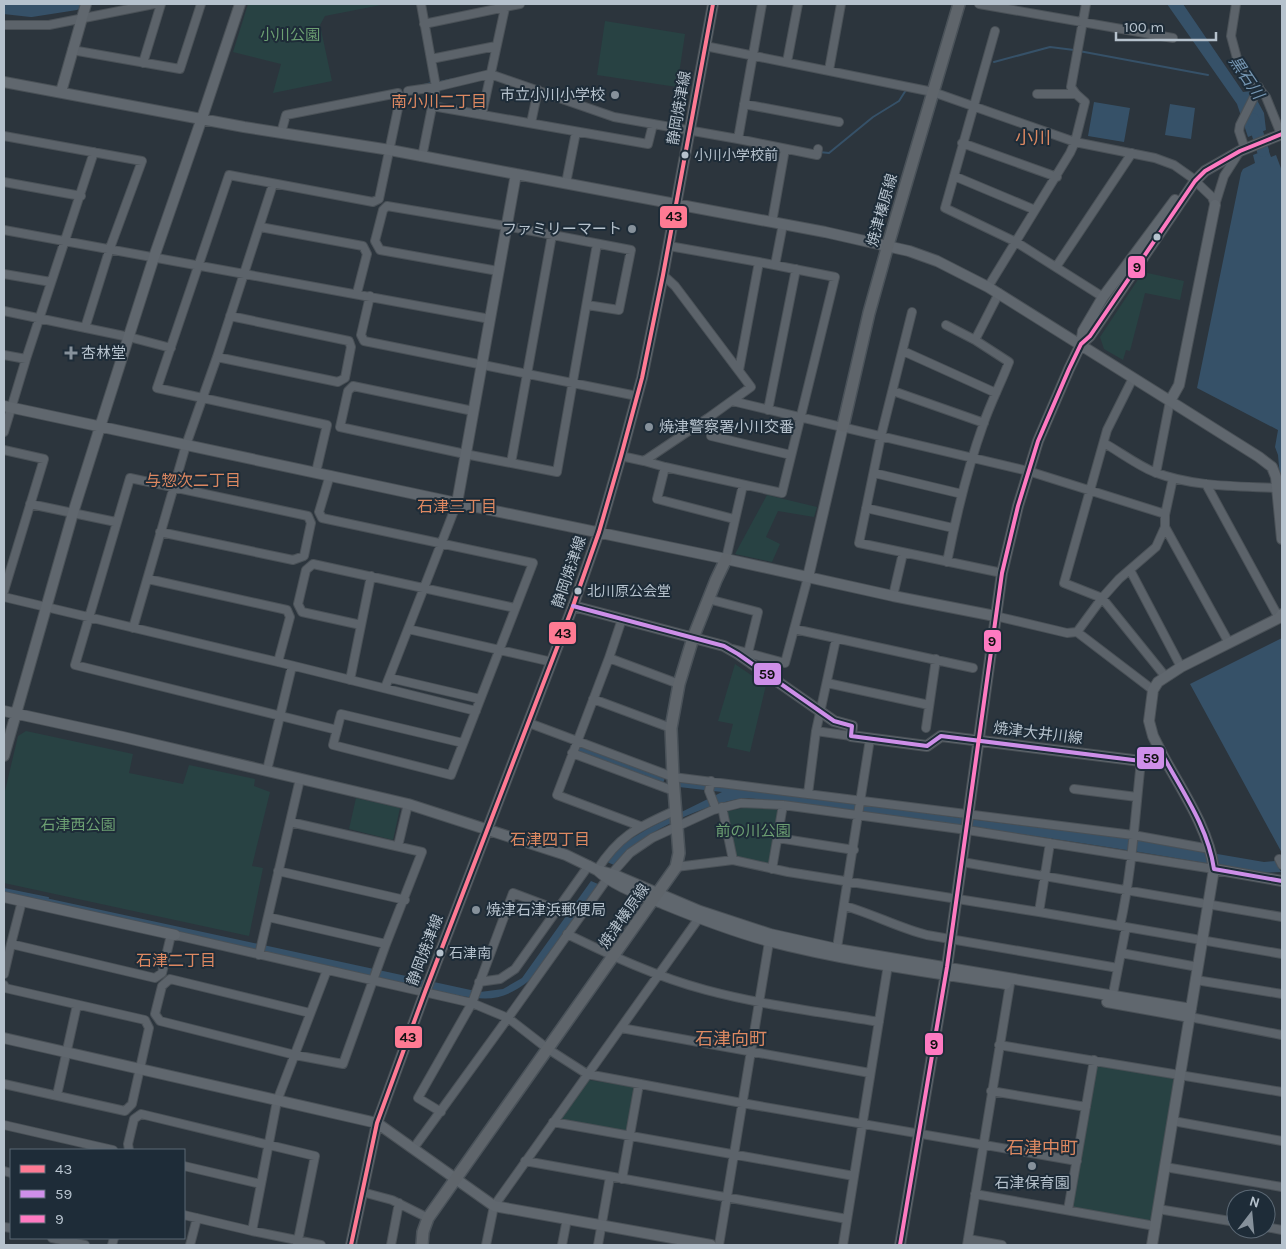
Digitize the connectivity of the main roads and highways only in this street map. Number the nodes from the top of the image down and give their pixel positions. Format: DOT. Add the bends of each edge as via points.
graph roads {
  1 [pos="959,4"];
  2 [pos="843,426"];
  3 [pos="726,559"];
  4 [pos="422,1245"];
  1 -- 2 [label="main road, 焼津榛原線" via="869,312"];
  3 -- 4 [label="main road, 焼津榛原線" via="693,638 679,684 671,728 679,853 676,867 428,1218"];
}
